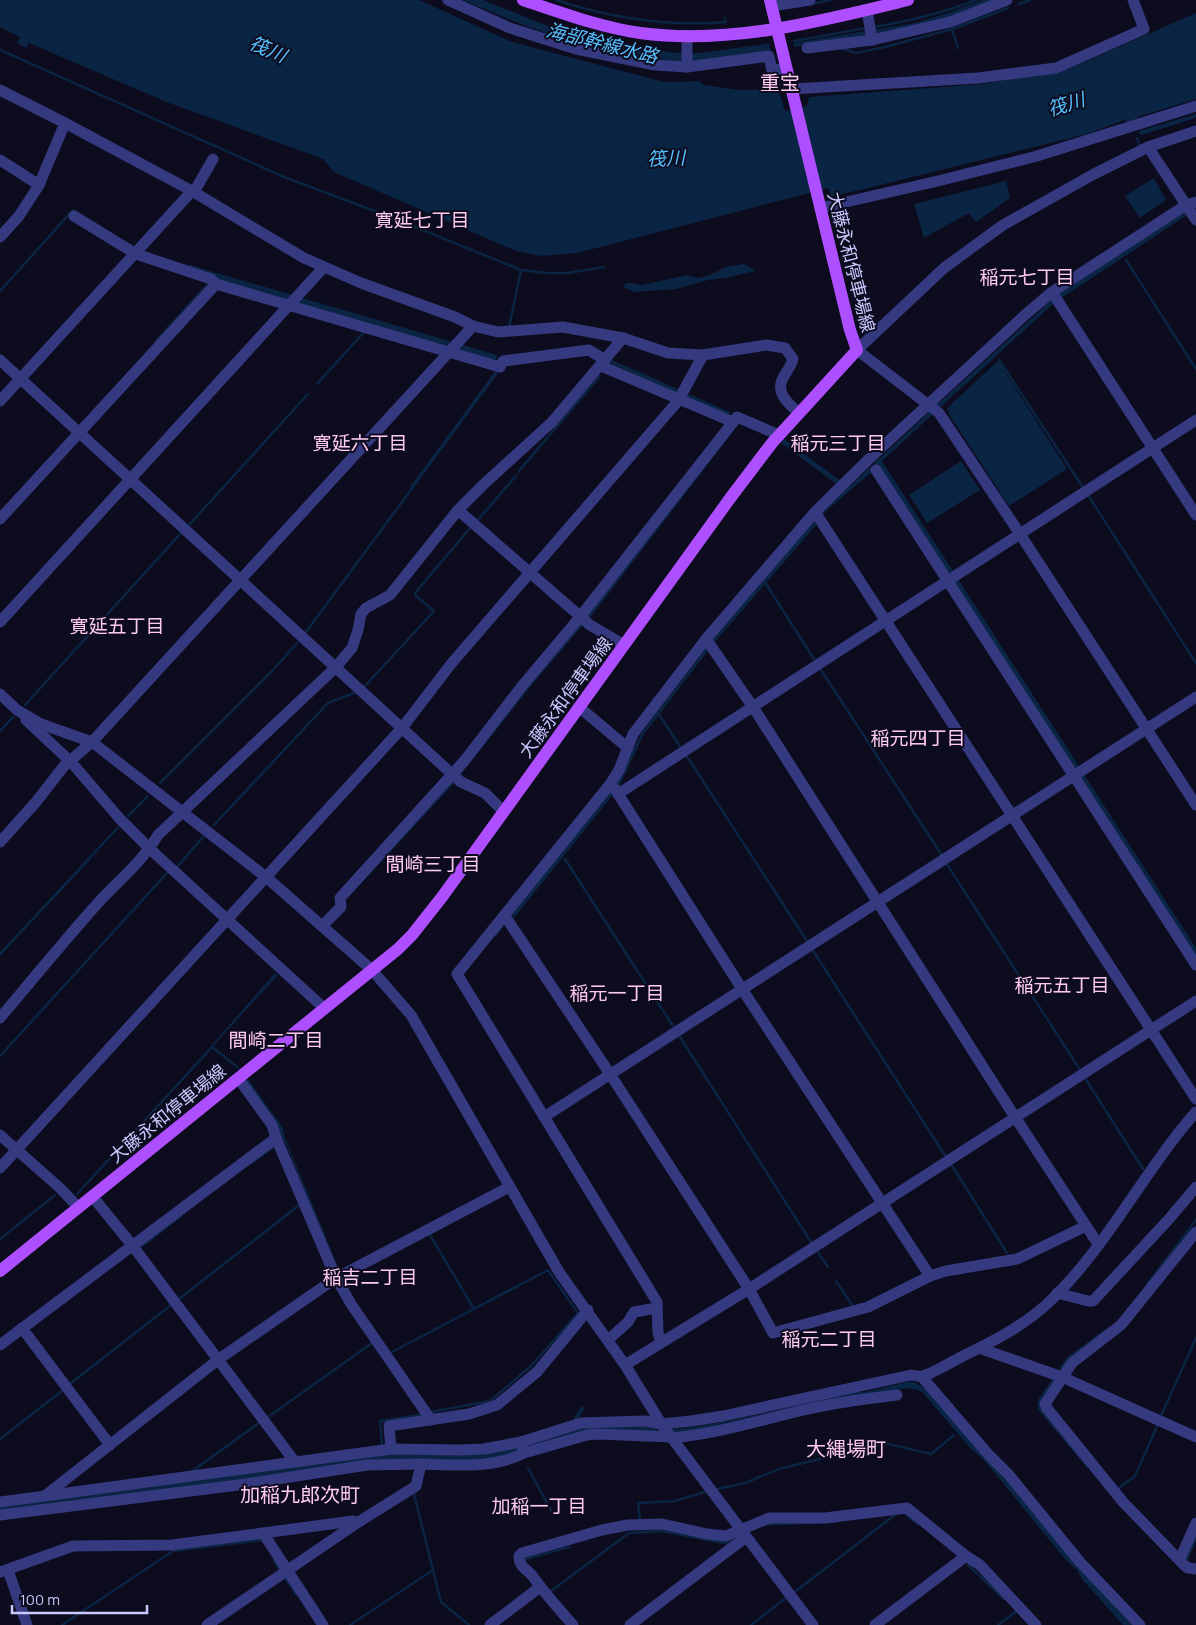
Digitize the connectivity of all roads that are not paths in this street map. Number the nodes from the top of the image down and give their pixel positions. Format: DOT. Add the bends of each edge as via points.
graph roads {
  1 [pos="448,0"];
  2 [pos="523,0"];
  3 [pos="810,0"];
  4 [pos="908,0"];
  5 [pos="1007,0"];
  6 [pos="1133,0"];
  7 [pos="771,3"];
  8 [pos="867,10"];
  9 [pos="776,28"];
  10 [pos="871,34"];
  11 [pos="687,40"];
  12 [pos="807,48"];
  13 [pos="687,65"];
  14 [pos="786,68"];
  15 [pos="792,89"];
  16 [pos="0,90"];
  17 [pos="1196,106"];
  18 [pos="65,123"];
  19 [pos="1196,131"];
  20 [pos="1148,147"];
  21 [pos="213,159"];
  22 [pos="0,160"];
  23 [pos="39,186"];
  24 [pos="193,191"];
  25 [pos="820,208"];
  26 [pos="1192,210"];
  27 [pos="74,216"];
  28 [pos="0,237"];
  29 [pos="136,254"];
  30 [pos="324,268"];
  31 [pos="216,284"];
  32 [pos="1055,296"];
  33 [pos="293,302"];
  34 [pos="473,326"];
  35 [pos="623,338"];
  36 [pos="452,348"];
  37 [pos="857,350"];
  38 [pos="703,355"];
  39 [pos="0,360"];
  40 [pos="603,363"];
  41 [pos="21,379"];
  42 [pos="682,395"];
  43 [pos="0,401"];
  44 [pos="933,407"];
  45 [pos="799,413"];
  46 [pos="1196,420"];
  47 [pos="733,422"];
  48 [pos="80,433"];
  49 [pos="779,435"];
  50 [pos="1152,448"];
  51 [pos="876,470"];
  52 [pos="130,479"];
  53 [pos="458,510"];
  54 [pos="1196,515"];
  55 [pos="818,516"];
  56 [pos="0,519"];
  57 [pos="1020,534"];
  58 [pos="530,573"];
  59 [pos="951,579"];
  60 [pos="239,580"];
  61 [pos="580,617"];
  62 [pos="886,621"];
  63 [pos="0,622"];
  64 [pos="709,643"];
  65 [pos="624,645"];
  66 [pos="335,668"];
  67 [pos="0,694"];
  68 [pos="1196,697"];
  69 [pos="579,707"];
  70 [pos="753,707"];
  71 [pos="17,710"];
  72 [pos="402,728"];
  73 [pos="1147,729"];
  74 [pos="92,742"];
  75 [pos="628,748"];
  76 [pos="71,762"];
  77 [pos="1077,773"];
  78 [pos="455,777"];
  79 [pos="615,788"];
  80 [pos="1196,805"];
  81 [pos="183,811"];
  82 [pos="504,812"];
  83 [pos="1011,815"];
  84 [pos="0,842"];
  85 [pos="150,848"];
  86 [pos="266,877"];
  87 [pos="877,902"];
  88 [pos="506,916"];
  89 [pos="228,919"];
  90 [pos="322,926"];
  91 [pos="1196,965"];
  92 [pos="372,970"];
  93 [pos="742,989"];
  94 [pos="1196,1001"];
  95 [pos="325,1009"];
  96 [pos="0,1018"];
  97 [pos="1150,1030"];
  98 [pos="610,1074"];
  99 [pos="238,1078"];
  100 [pos="1196,1099"];
  101 [pos="1196,1112"];
  102 [pos="544,1117"];
  103 [pos="1015,1117"];
  104 [pos="0,1135"];
  105 [pos="278,1142"];
  106 [pos="16,1150"];
  107 [pos="0,1168"];
  108 [pos="509,1187"];
  109 [pos="1196,1187"];
  110 [pos="92,1196"];
  111 [pos="882,1202"];
  112 [pos="78,1207"];
  113 [pos="1086,1226"];
  114 [pos="1196,1232"];
  115 [pos="1098,1244"];
  116 [pos="132,1245"];
  117 [pos="0,1271"];
  118 [pos="930,1276"];
  119 [pos="336,1278"];
  120 [pos="749,1289"];
  121 [pos="1057,1293"];
  122 [pos="657,1308"];
  123 [pos="588,1310"];
  124 [pos="22,1328"];
  125 [pos="608,1340"];
  126 [pos="661,1342"];
  127 [pos="0,1345"];
  128 [pos="978,1348"];
  129 [pos="219,1359"];
  130 [pos="625,1366"];
  131 [pos="922,1376"];
  132 [pos="1062,1377"];
  133 [pos="897,1395"];
  134 [pos="431,1420"];
  135 [pos="661,1425"];
  136 [pos="671,1437"];
  137 [pos="1196,1437"];
  138 [pos="110,1445"];
  139 [pos="523,1448"];
  140 [pos="391,1449"];
  141 [pos="295,1462"];
  142 [pos="420,1464"];
  143 [pos="45,1496"];
  144 [pos="0,1502"];
  145 [pos="0,1515"];
  146 [pos="357,1523"];
  147 [pos="1196,1523"];
  148 [pos="263,1533"];
  149 [pos="743,1533"];
  150 [pos="966,1556"];
  151 [pos="1180,1559"];
  152 [pos="1196,1569"];
  153 [pos="4,1571"];
  154 [pos="287,1571"];
  155 [pos="540,1588"];
  156 [pos="27,1625"];
  157 [pos="207,1625"];
  158 [pos="323,1625"];
  159 [pos="490,1625"];
  160 [pos="573,1625"];
  161 [pos="630,1625"];
  162 [pos="814,1625"];
  163 [pos="875,1625"];
  164 [pos="1036,1625"];
  165 [pos="1140,1625"];
  1 -- 13 [label="street" via="510,28 576,49 655,65"];
  2 -- 11 [label="main road" via="615,28"];
  3 -- 7 [label="street"];
  4 -- 8 [label="main road"];
  5 -- 10 [label="street" via="950,22"];
  6 -- 15 [label="street" via="1144,29 1056,68 978,78"];
  7 -- 9 [label="main road, 大藤永和停車場線"];
  8 -- 9 [label="main road"];
  8 -- 10 [label="street"];
  9 -- 11 [label="main road"];
  9 -- 14 [label="main road, 大藤永和停車場線"];
  10 -- 12 [label="street"];
  11 -- 13 [label="street"];
  13 -- 14 [label="street" via="769,56 772,71"];
  14 -- 15 [label="main road, 大藤永和停車場線"];
  15 -- 25 [label="main road, 大藤永和停車場線"];
  16 -- 18 [label="street"];
  17 -- 25 [label="street" via="1037,156"];
  18 -- 23 [label="street"];
  18 -- 24 [label="street"];
  19 -- 20 [label="street"];
  20 -- 26 [label="street"];
  20 -- 37 [label="street" via="986,236 944,268"];
  21 -- 24 [label="street"];
  22 -- 23 [label="street"];
  23 -- 28 [label="street"];
  24 -- 29 [label="street"];
  24 -- 30 [label="street"];
  25 -- 37 [label="main road, 大藤永和停車場線"];
  26 -- 32 [label="street"];
  27 -- 29 [label="street"];
  29 -- 31 [label="street" via="211,279"];
  29 -- 41 [label="street"];
  30 -- 33 [label="street"];
  30 -- 34 [label="street"];
  31 -- 33 [label="street"];
  31 -- 48 [label="street"];
  32 -- 44 [label="street" via="1026,314"];
  32 -- 50 [label="street"];
  33 -- 36 [label="street"];
  33 -- 52 [label="street"];
  34 -- 35 [label="street" via="498,332 563,327"];
  34 -- 36 [label="street"];
  35 -- 38 [label="street" via="668,353"];
  35 -- 40 [label="street"];
  36 -- 40 [label="street" via="500,367 503,361 589,350"];
  36 -- 60 [label="street"];
  37 -- 44 [label="street"];
  37 -- 45 [label="main road, 大藤永和停車場線"];
  38 -- 42 [label="street"];
  38 -- 45 [label="street" via="766,345 785,348 793,359 781,389 787,403"];
  39 -- 41 [label="street"];
  40 -- 42 [label="street"];
  40 -- 53 [label="street" via="540,434"];
  41 -- 43 [label="street"];
  41 -- 48 [label="street"];
  42 -- 47 [label="street"];
  42 -- 58 [label="street"];
  44 -- 55 [label="street" via="837,490"];
  44 -- 57 [label="street"];
  45 -- 49 [label="main road, 大藤永和停車場線"];
  46 -- 50 [label="street"];
  47 -- 49 [label="street" via="737,417"];
  47 -- 61 [label="street"];
  48 -- 52 [label="street"];
  48 -- 56 [label="street"];
  49 -- 65 [label="main road, 大藤永和停車場線"];
  50 -- 54 [label="street"];
  50 -- 57 [label="street"];
  51 -- 59 [label="street"];
  52 -- 60 [label="street"];
  52 -- 63 [label="street"];
  53 -- 58 [label="street"];
  53 -- 66 [label="street" via="390,595 361,614 352,648"];
  55 -- 62 [label="street"];
  55 -- 64 [label="street"];
  57 -- 59 [label="street"];
  57 -- 73 [label="street"];
  58 -- 61 [label="street"];
  58 -- 72 [label="street" via="451,664"];
  59 -- 62 [label="street"];
  59 -- 77 [label="street"];
  60 -- 66 [label="street"];
  60 -- 74 [label="street"];
  61 -- 65 [label="street"];
  61 -- 78 [label="street" via="522,686"];
  62 -- 70 [label="street"];
  62 -- 83 [label="street"];
  64 -- 70 [label="street"];
  64 -- 75 [label="street" via="633,734"];
  65 -- 69 [label="main road, 大藤永和停車場線"];
  66 -- 72 [label="street"];
  66 -- 81 [label="street"];
  67 -- 71 [label="street"];
  68 -- 73 [label="street"];
  69 -- 75 [label="street"];
  69 -- 82 [label="main road, 大藤永和停車場線"];
  70 -- 79 [label="street"];
  70 -- 87 [label="street"];
  71 -- 74 [label="street" via="41,724"];
  71 -- 76 [label="street"];
  72 -- 78 [label="street"];
  72 -- 86 [label="street"];
  73 -- 77 [label="street"];
  73 -- 80 [label="street"];
  74 -- 76 [label="street"];
  74 -- 81 [label="street"];
  75 -- 79 [label="street"];
  76 -- 84 [label="street" via="64,766"];
  76 -- 85 [label="street"];
  77 -- 83 [label="street"];
  77 -- 91 [label="street"];
  78 -- 82 [label="street" via="484,793"];
  78 -- 90 [label="street" via="340,898 341,907"];
  79 -- 88 [label="street"];
  79 -- 93 [label="street"];
  81 -- 85 [label="street" via="158,835"];
  81 -- 86 [label="street"];
  82 -- 92 [label="main road, 大藤永和停車場線" via="412,935"];
  83 -- 87 [label="street"];
  83 -- 97 [label="street"];
  85 -- 89 [label="street"];
  85 -- 96 [label="street"];
  86 -- 89 [label="street"];
  86 -- 90 [label="street"];
  87 -- 93 [label="street"];
  87 -- 103 [label="street"];
  88 -- 98 [label="street"];
  88 -- 102 [label="street" via="458,974"];
  89 -- 95 [label="street"];
  89 -- 106 [label="street"];
  90 -- 92 [label="street"];
  92 -- 95 [label="main road, 大藤永和停車場線"];
  92 -- 108 [label="street" via="410,1015"];
  93 -- 98 [label="street"];
  93 -- 111 [label="street"];
  94 -- 97 [label="street"];
  95 -- 99 [label="main road, 大藤永和停車場線"];
  97 -- 100 [label="street"];
  97 -- 103 [label="street"];
  98 -- 102 [label="street"];
  98 -- 120 [label="street"];
  99 -- 105 [label="street" via="272,1125"];
  99 -- 110 [label="main road, 大藤永和停車場線"];
  101 -- 115 [label="street"];
  102 -- 122 [label="street" via="657,1302"];
  103 -- 111 [label="street"];
  103 -- 113 [label="street"];
  104 -- 106 [label="street"];
  105 -- 116 [label="street"];
  105 -- 119 [label="street"];
  106 -- 107 [label="street"];
  106 -- 112 [label="street"];
  108 -- 119 [label="street"];
  108 -- 123 [label="street" via="559,1272"];
  109 -- 121 [label="street" via="1093,1301"];
  110 -- 112 [label="main road, 大藤永和停車場線"];
  110 -- 116 [label="street"];
  111 -- 118 [label="street"];
  111 -- 120 [label="street"];
  112 -- 117 [label="main road, 大藤永和停車場線"];
  113 -- 115 [label="street"];
  113 -- 118 [label="street" via="1017,1260"];
  114 -- 132 [label="street" via="1121,1325 1072,1363"];
  115 -- 121 [label="street"];
  116 -- 124 [label="street"];
  116 -- 129 [label="street"];
  118 -- 120 [label="street" via="868,1307 774,1333"];
  119 -- 129 [label="street"];
  119 -- 134 [label="street"];
  120 -- 126 [label="street"];
  121 -- 128 [label="street" via="1017,1326"];
  122 -- 125 [label="street" via="634,1312"];
  122 -- 126 [label="street"];
  123 -- 125 [label="street"];
  123 -- 134 [label="street" via="537,1372 497,1405 470,1414"];
  124 -- 127 [label="street"];
  124 -- 138 [label="street"];
  125 -- 130 [label="street"];
  126 -- 130 [label="street"];
  128 -- 131 [label="street"];
  128 -- 132 [label="street"];
  129 -- 138 [label="street"];
  129 -- 141 [label="street"];
  130 -- 135 [label="street"];
  131 -- 135 [label="street" via="911,1375 723,1416"];
  131 -- 165 [label="street" via="1080,1562"];
  132 -- 137 [label="street"];
  132 -- 151 [label="street" via="1046,1407 1123,1502"];
  133 -- 136 [label="street" via="793,1412 696,1436"];
  134 -- 140 [label="street" via="389,1426"];
  135 -- 136 [label="street"];
  135 -- 139 [label="street" via="645,1421 578,1424"];
  136 -- 139 [label="street" via="598,1434"];
  136 -- 149 [label="street"];
  138 -- 143 [label="street"];
  139 -- 140 [label="street"];
  139 -- 142 [label="street" via="495,1462"];
  140 -- 141 [label="street"];
  141 -- 143 [label="street"];
  142 -- 145 [label="street" via="367,1465"];
  142 -- 146 [label="street" via="416,1486"];
  143 -- 144 [label="street"];
  146 -- 148 [label="street"];
  146 -- 154 [label="street"];
  147 -- 151 [label="street"];
  148 -- 153 [label="street" via="152,1547 73,1546"];
  148 -- 154 [label="street"];
  149 -- 150 [label="street" via="769,1518 825,1518 907,1508"];
  149 -- 155 [label="street" via="726,1536 662,1524 628,1525 533,1548 522,1553 519,1560"];
  149 -- 161 [label="street"];
  149 -- 162 [label="street"];
  150 -- 163 [label="street"];
  150 -- 164 [label="street" via="980,1565"];
  151 -- 152 [label="street" via="1188,1568"];
  153 -- 156 [label="street"];
  154 -- 157 [label="street"];
  154 -- 158 [label="street"];
  155 -- 159 [label="street"];
  155 -- 160 [label="street"];
}
